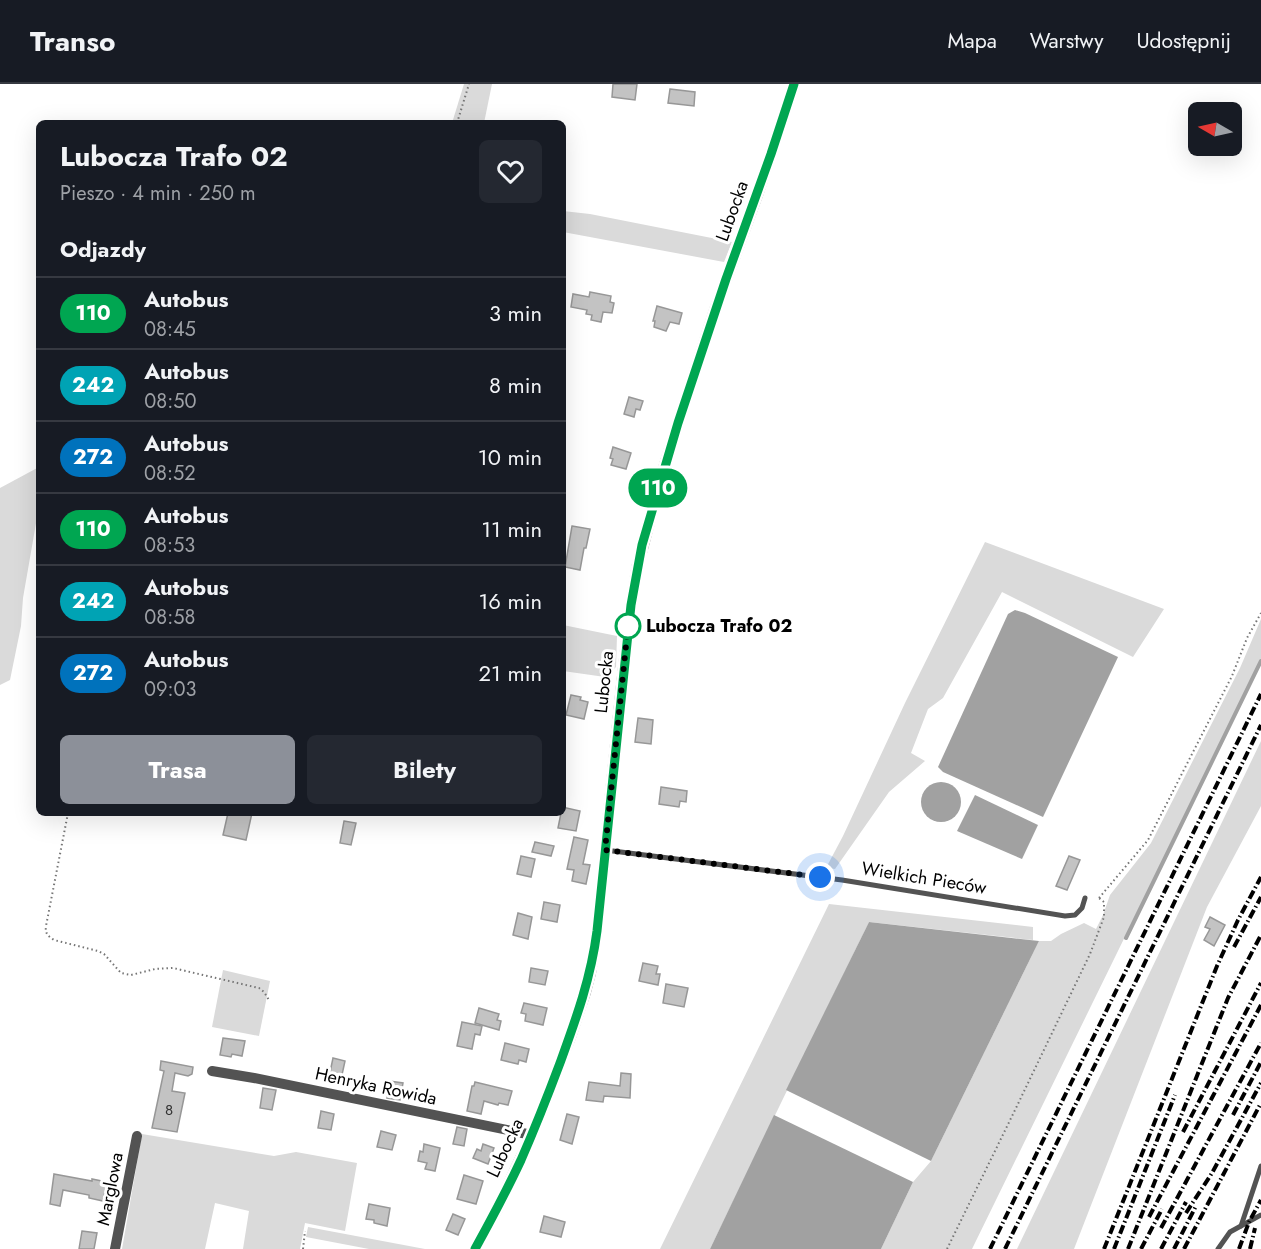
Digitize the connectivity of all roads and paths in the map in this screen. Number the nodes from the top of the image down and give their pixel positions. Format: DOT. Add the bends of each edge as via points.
graph roads {
  1 [pos="469,84"];
  2 [pos="794,84"];
  3 [pos="458,120"];
  4 [pos="1261,613"];
  5 [pos="67,816"];
  6 [pos="605,850"];
  7 [pos="1085,898"];
  8 [pos="269,1000"];
  9 [pos="212,1071"];
  10 [pos="532,1135"];
  11 [pos="137,1136"];
  12 [pos="1261,1166"];
  13 [pos="1261,1215"];
  14 [pos="1240,1226"];
  15 [pos="305,1231"];
  16 [pos="116,1249"];
  17 [pos="303,1249"];
  18 [pos="475,1249"];
  19 [pos="947,1249"];
  20 [pos="1218,1249"];
  1 -- 3 [label="path"];
  2 -- 6 [label="street, Lubocka" via="718,301 642,545 631,605"];
  4 -- 19 [label="path" via="1148,840 1099,898 1104,902 1104,917 1089,954"];
  5 -- 8 [label="path" via="45,931 48,937 98,951 121,973 172,968 260,988"];
  6 -- 7 [label="lane, Wielkich Pieców" via="842,880 1065,915 1075,915"];
  6 -- 10 [label="street, Lubocka" via="590,973"];
  9 -- 10 [label="street, Henryka Rowida"];
  10 -- 18 [label="street, Lubocka"];
  11 -- 16 [label="street, Marglowa"];
  12 -- 14 [label="lane"];
  13 -- 14 [label="lane"];
  14 -- 20 [label="lane" via="1230,1232"];
  15 -- 17 [label="path"];
}
